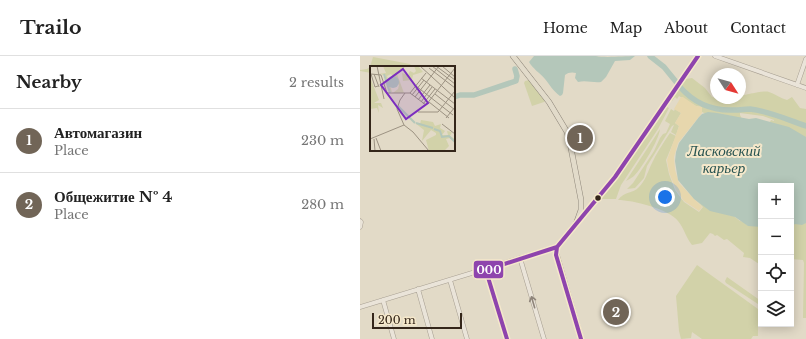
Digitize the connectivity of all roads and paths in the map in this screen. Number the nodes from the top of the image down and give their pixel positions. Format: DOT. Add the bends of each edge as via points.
graph roads {
  1 [pos="513,56"];
  2 [pos="698,56"];
  3 [pos="715,56"];
  4 [pos="806,59"];
  5 [pos="797,85"];
  6 [pos="806,88"];
  7 [pos="360,221"];
  8 [pos="360,227"];
  9 [pos="573,227"];
  10 [pos="557,247"];
  11 [pos="520,258"];
  12 [pos="489,269"];
  13 [pos="450,280"];
  14 [pos="418,289"];
  15 [pos="383,300"];
  16 [pos="360,307"];
  17 [pos="394,339"];
  18 [pos="432,339"];
  19 [pos="467,339"];
  20 [pos="507,339"];
  21 [pos="544,339"];
  22 [pos="581,339"];
  1 -- 9 [label="main road" via="544,94 567,132 581,204 580,215"];
  2 -- 9 [label="street" via="615,177"];
  3 -- 5 [label="street"];
  4 -- 5 [label="street"];
  5 -- 6 [label="street"];
  7 -- 8 [label="street"];
  9 -- 10 [label="main road"];
  10 -- 11 [label="street"];
  10 -- 22 [label="main road" via="556,255"];
  11 -- 12 [label="street"];
  21 -- 11 [label="street, one-way"];
  12 -- 13 [label="street"];
  12 -- 20 [label="street" via="487,274"];
  13 -- 14 [label="street"];
  13 -- 19 [label="street"];
  14 -- 15 [label="street"];
  14 -- 18 [label="street"];
  15 -- 16 [label="street"];
  15 -- 17 [label="street"];
}
